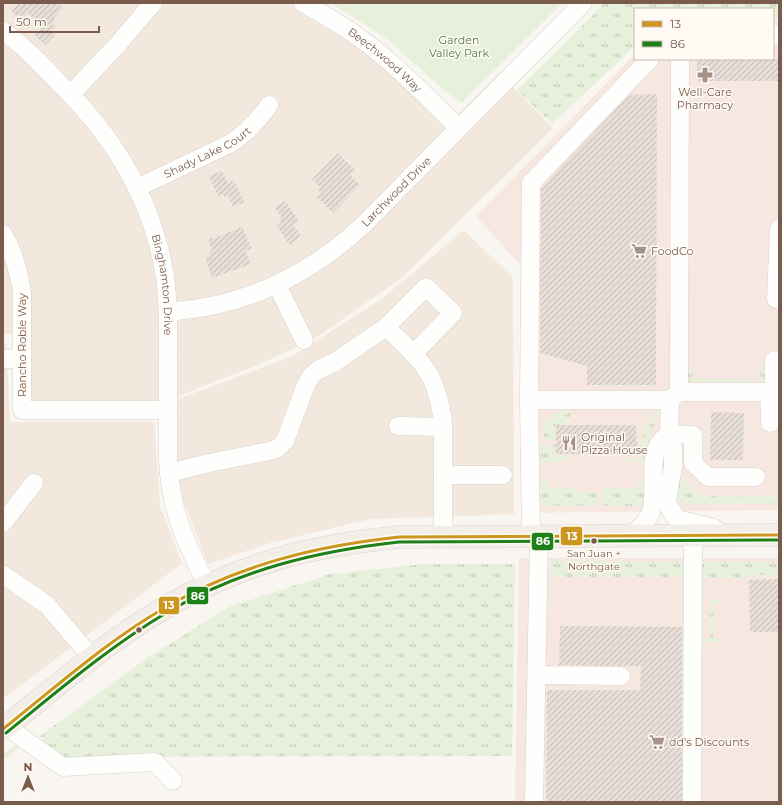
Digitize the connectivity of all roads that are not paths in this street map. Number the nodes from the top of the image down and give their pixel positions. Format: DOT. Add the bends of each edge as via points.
graph roads {
  1 [pos="152,3"];
  2 [pos="303,3"];
  3 [pos="583,3"];
  4 [pos="3,31"];
  5 [pos="649,60"];
  6 [pos="680,60"];
  7 [pos="71,94"];
  8 [pos="269,105"];
  9 [pos="459,128"];
  10 [pos="137,188"];
  11 [pos="779,229"];
  12 [pos="3,234"];
  13 [pos="779,264"];
  14 [pos="277,285"];
  15 [pos="776,299"];
  16 [pos="168,312"];
  17 [pos="386,327"];
  18 [pos="304,340"];
  19 [pos="413,354"];
  20 [pos="3,358"];
  21 [pos="22,358"];
  22 [pos="774,360"];
  23 [pos="774,392"];
  24 [pos="674,396"];
  25 [pos="529,400"];
  26 [pos="168,410"];
  27 [pos="770,423"];
  28 [pos="398,426"];
  29 [pos="443,427"];
  30 [pos="669,436"];
  31 [pos="169,472"];
  32 [pos="443,475"];
  33 [pos="503,475"];
  34 [pos="756,478"];
  35 [pos="34,483"];
  36 [pos="3,523"];
  37 [pos="631,535"];
  38 [pos="693,535"];
  39 [pos="747,535"];
  40 [pos="779,535"];
  41 [pos="443,536"];
  42 [pos="535,536"];
  43 [pos="3,575"];
  44 [pos="207,586"];
  45 [pos="92,658"];
  46 [pos="537,675"];
  47 [pos="621,676"];
  48 [pos="5,728"];
  49 [pos="173,781"];
  50 [pos="534,802"];
  51 [pos="692,802"];
  1 -- 7 [label="street"];
  2 -- 9 [label="street, Beechwood Way" via="362,39 396,67"];
  3 -- 9 [label="street, Larchwood Drive"];
  4 -- 7 [label="street, Binghamton Drive"];
  5 -- 25 [label="street" via="531,183"];
  6 -- 24 [label="street"];
  7 -- 10 [label="street, Binghamton Drive" via="103,130"];
  8 -- 10 [label="street, Shady Lake Court" via="253,125 229,144"];
  9 -- 14 [label="street, Larchwood Drive" via="346,241 304,271"];
  10 -- 16 [label="street, Binghamton Drive" via="157,243"];
  11 -- 13 [label="street"];
  12 -- 21 [label="street, Rancho Roble Way" via="14,257 22,293"];
  13 -- 15 [label="street"];
  14 -- 16 [label="street, Larchwood Drive" via="218,304"];
  14 -- 18 [label="street"];
  16 -- 26 [label="street, Binghamton Drive"];
  17 -- 19 [label="street"];
  17 -- 19 [label="street" via="426,287 453,313"];
  17 -- 31 [label="street" via="311,376 285,441 279,447"];
  19 -- 29 [label="street" via="426,368 432,381 441,405"];
  20 -- 21 [label="street"];
  21 -- 26 [label="street, Rancho Roble Way" via="22,410"];
  22 -- 23 [label="street"];
  23 -- 24 [label="street"];
  23 -- 27 [label="street"];
  24 -- 25 [label="street"];
  24 -- 30 [label="street"];
  25 -- 42 [label="street"];
  26 -- 31 [label="street, Binghamton Drive"];
  28 -- 29 [label="street"];
  29 -- 32 [label="street"];
  30 -- 34 [label="street" via="693,435 693,463 708,478"];
  30 -- 37 [label="street" via="660,443 652,470 651,511 641,527"];
  30 -- 39 [label="street" via="673,448 673,466 667,500 677,519"];
  31 -- 44 [label="street, Binghamton Drive" via="178,518"];
  32 -- 33 [label="street"];
  32 -- 41 [label="street"];
  35 -- 36 [label="street"];
  37 -- 38 [label="main road"];
  37 -- 42 [label="main road"];
  38 -- 39 [label="main road"];
  38 -- 51 [label="street"];
  39 -- 40 [label="main road"];
  41 -- 42 [label="main road"];
  41 -- 44 [label="main road" via="399,537 316,549 271,561"];
  42 -- 46 [label="street"];
  43 -- 45 [label="street" via="48,605"];
  44 -- 45 [label="main road" via="145,620"];
  45 -- 48 [label="main road"];
  46 -- 47 [label="street"];
  46 -- 50 [label="street"];
  48 -- 49 [label="street" via="63,767 155,762"];
}
